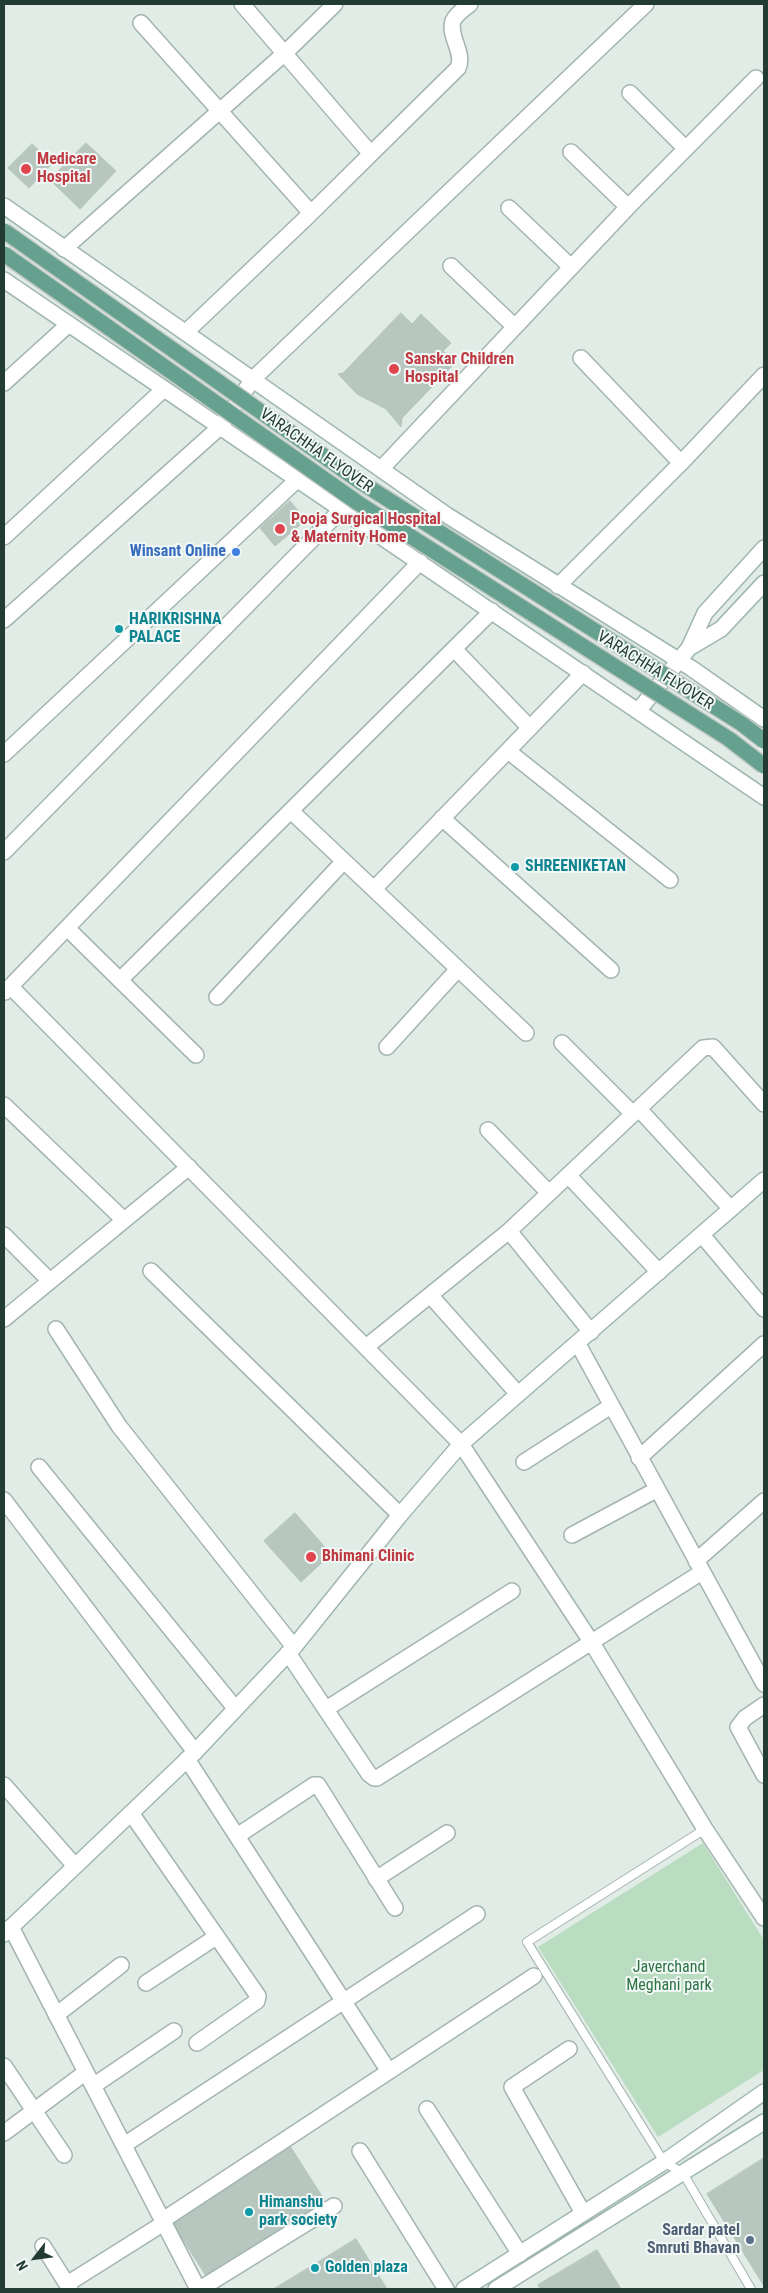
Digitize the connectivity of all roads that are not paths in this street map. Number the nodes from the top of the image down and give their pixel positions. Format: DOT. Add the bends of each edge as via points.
graph roads {
  1 [pos="242,4"];
  2 [pos="335,4"];
  3 [pos="470,4"];
  4 [pos="646,4"];
  5 [pos="141,23"];
  6 [pos="284,53"];
  7 [pos="756,78"];
  8 [pos="630,93"];
  9 [pos="220,111"];
  10 [pos="685,148"];
  11 [pos="571,152"];
  12 [pos="371,154"];
  13 [pos="4,206"];
  14 [pos="509,208"];
  15 [pos="628,208"];
  16 [pos="311,213"];
  17 [pos="4,231"];
  18 [pos="64,249"];
  19 [pos="4,254"];
  20 [pos="451,266"];
  21 [pos="571,267"];
  22 [pos="4,280"];
  23 [pos="69,324"];
  24 [pos="515,327"];
  25 [pos="186,332"];
  26 [pos="581,358"];
  27 [pos="764,375"];
  28 [pos="253,378"];
  29 [pos="4,383"];
  30 [pos="164,389"];
  31 [pos="220,426"];
  32 [pos="681,463"];
  33 [pos="381,469"];
  34 [pos="298,479"];
  35 [pos="342,509"];
  36 [pos="4,537"];
  37 [pos="764,548"];
  38 [pos="420,562"];
  39 [pos="764,585"];
  40 [pos="558,586"];
  41 [pos="492,611"];
  42 [pos="4,620"];
  43 [pos="689,648"];
  44 [pos="454,649"];
  45 [pos="679,661"];
  46 [pos="583,673"];
  47 [pos="638,711"];
  48 [pos="764,719"];
  49 [pos="530,728"];
  50 [pos="764,741"];
  51 [pos="508,751"];
  52 [pos="4,754"];
  53 [pos="764,766"];
  54 [pos="764,797"];
  55 [pos="291,811"];
  56 [pos="442,818"];
  57 [pos="4,852"];
  58 [pos="344,861"];
  59 [pos="670,880"];
  60 [pos="374,889"];
  61 [pos="68,928"];
  62 [pos="458,969"];
  63 [pos="612,970"];
  64 [pos="120,980"];
  65 [pos="7,990"];
  66 [pos="217,997"];
  67 [pos="526,1033"];
  68 [pos="562,1043"];
  69 [pos="387,1047"];
  70 [pos="196,1055"];
  71 [pos="764,1104"];
  72 [pos="4,1105"];
  73 [pos="636,1111"];
  74 [pos="488,1130"];
  75 [pos="188,1167"];
  76 [pos="568,1175"];
  77 [pos="764,1180"];
  78 [pos="549,1193"];
  79 [pos="731,1209"];
  80 [pos="124,1220"];
  81 [pos="508,1231"];
  82 [pos="4,1235"];
  83 [pos="702,1235"];
  84 [pos="150,1270"];
  85 [pos="659,1272"];
  86 [pos="50,1281"];
  87 [pos="430,1295"];
  88 [pos="764,1309"];
  89 [pos="4,1319"];
  90 [pos="56,1330"];
  91 [pos="591,1332"];
  92 [pos="578,1344"];
  93 [pos="764,1344"];
  94 [pos="366,1347"];
  95 [pos="518,1394"];
  96 [pos="611,1406"];
  97 [pos="461,1444"];
  98 [pos="639,1458"];
  99 [pos="524,1462"];
  100 [pos="39,1467"];
  101 [pos="656,1490"];
  102 [pos="4,1500"];
  103 [pos="764,1501"];
  104 [pos="400,1515"];
  105 [pos="572,1535"];
  106 [pos="699,1567"];
  107 [pos="512,1591"];
  108 [pos="592,1643"];
  109 [pos="291,1650"];
  110 [pos="764,1684"];
  111 [pos="764,1704"];
  112 [pos="235,1708"];
  113 [pos="326,1709"];
  114 [pos="191,1756"];
  115 [pos="764,1775"];
  116 [pos="4,1785"];
  117 [pos="131,1813"];
  118 [pos="705,1830"];
  119 [pos="447,1833"];
  120 [pos="237,1836"];
  121 [pos="75,1866"];
  122 [pos="376,1879"];
  123 [pos="395,1908"];
  124 [pos="477,1914"];
  125 [pos="764,1918"];
  126 [pos="7,1930"];
  127 [pos="216,1937"];
  128 [pos="121,1965"];
  129 [pos="534,1976"];
  130 [pos="146,1983"];
  131 [pos="344,2000"];
  132 [pos="56,2015"];
  133 [pos="174,2031"];
  134 [pos="197,2043"];
  135 [pos="569,2049"];
  136 [pos="4,2066"];
  137 [pos="388,2070"];
  138 [pos="86,2072"];
  139 [pos="93,2086"];
  140 [pos="764,2092"];
  141 [pos="427,2109"];
  142 [pos="36,2111"];
  143 [pos="764,2122"];
  144 [pos="4,2133"];
  145 [pos="124,2145"];
  146 [pos="360,2152"];
  147 [pos="64,2154"];
  148 [pos="664,2162"];
  149 [pos="683,2173"];
  150 [pos="334,2206"];
  151 [pos="584,2213"];
  152 [pos="164,2222"];
  153 [pos="43,2246"];
  154 [pos="520,2254"];
  155 [pos="68,2286"];
  156 [pos="199,2289"];
  157 [pos="446,2289"];
  158 [pos="464,2289"];
  159 [pos="496,2289"];
  160 [pos="751,2289"];
  1 -- 6 [label="street"];
  2 -- 6 [label="street"];
  3 -- 12 [label="street" via="453,21 460,59 458,68"];
  4 -- 28 [label="street"];
  5 -- 9 [label="street"];
  6 -- 9 [label="street"];
  6 -- 12 [label="street"];
  7 -- 10 [label="street"];
  8 -- 10 [label="street"];
  9 -- 16 [label="street"];
  9 -- 18 [label="street"];
  10 -- 15 [label="street"];
  11 -- 15 [label="street"];
  12 -- 16 [label="street"];
  13 -- 18 [label="street"];
  14 -- 21 [label="street"];
  15 -- 21 [label="street"];
  16 -- 25 [label="street"];
  17 -- 50 [label="main road, VARACHHA FLYOVER, bridge" via="362,483"];
  18 -- 25 [label="street"];
  19 -- 53 [label="main road, VARACHHA FLYOVER, bridge" via="358,503 729,739"];
  20 -- 24 [label="street"];
  21 -- 24 [label="street"];
  22 -- 23 [label="street"];
  23 -- 29 [label="street"];
  23 -- 30 [label="street"];
  24 -- 33 [label="street"];
  25 -- 28 [label="street"];
  26 -- 32 [label="street"];
  27 -- 32 [label="street"];
  28 -- 31 [label="street"];
  28 -- 33 [label="street"];
  30 -- 31 [label="street"];
  30 -- 36 [label="street"];
  31 -- 34 [label="street"];
  31 -- 42 [label="street"];
  32 -- 40 [label="street"];
  33 -- 40 [label="street"];
  34 -- 35 [label="street"];
  34 -- 52 [label="street"];
  35 -- 38 [label="street"];
  35 -- 57 [label="street"];
  37 -- 43 [label="street" via="705,613"];
  38 -- 41 [label="street"];
  38 -- 61 [label="street"];
  39 -- 43 [label="street" via="721,629"];
  40 -- 45 [label="street"];
  41 -- 44 [label="street"];
  41 -- 46 [label="street"];
  43 -- 45 [label="street"];
  44 -- 49 [label="street"];
  44 -- 55 [label="street"];
  45 -- 47 [label="street"];
  45 -- 48 [label="street"];
  46 -- 47 [label="street"];
  46 -- 49 [label="street"];
  47 -- 54 [label="street"];
  49 -- 51 [label="street"];
  51 -- 56 [label="street"];
  51 -- 59 [label="street"];
  55 -- 58 [label="street"];
  55 -- 64 [label="street"];
  56 -- 60 [label="street"];
  56 -- 63 [label="street"];
  58 -- 60 [label="street"];
  58 -- 66 [label="street"];
  60 -- 62 [label="street"];
  61 -- 64 [label="street"];
  61 -- 65 [label="street"];
  62 -- 67 [label="street"];
  62 -- 69 [label="street"];
  64 -- 70 [label="street"];
  65 -- 75 [label="street"];
  68 -- 73 [label="street"];
  71 -- 73 [label="street" via="709,1046"];
  72 -- 80 [label="street"];
  73 -- 76 [label="street"];
  73 -- 79 [label="street"];
  74 -- 78 [label="street"];
  75 -- 80 [label="street"];
  75 -- 94 [label="street"];
  76 -- 78 [label="street"];
  76 -- 85 [label="street"];
  77 -- 79 [label="street"];
  78 -- 81 [label="street"];
  79 -- 83 [label="street"];
  80 -- 86 [label="street"];
  81 -- 87 [label="street"];
  81 -- 91 [label="street"];
  82 -- 86 [label="street"];
  83 -- 85 [label="street"];
  83 -- 88 [label="street"];
  84 -- 104 [label="street"];
  85 -- 91 [label="street"];
  86 -- 89 [label="street"];
  87 -- 94 [label="street"];
  87 -- 95 [label="street"];
  90 -- 109 [label="street" via="119,1426"];
  91 -- 92 [label="street"];
  92 -- 95 [label="street"];
  92 -- 96 [label="street"];
  93 -- 98 [label="street"];
  94 -- 97 [label="street"];
  95 -- 97 [label="street"];
  96 -- 98 [label="street"];
  96 -- 99 [label="street"];
  97 -- 104 [label="street"];
  97 -- 108 [label="street"];
  98 -- 101 [label="street"];
  100 -- 112 [label="street"];
  101 -- 105 [label="street"];
  101 -- 106 [label="street"];
  102 -- 114 [label="street"];
  103 -- 106 [label="street"];
  104 -- 109 [label="street"];
  106 -- 108 [label="street"];
  106 -- 110 [label="street"];
  107 -- 113 [label="street"];
  108 -- 113 [label="street" via="377,1778 369,1774"];
  108 -- 118 [label="street"];
  109 -- 112 [label="street"];
  109 -- 113 [label="street"];
  111 -- 115 [label="street" via="738,1727"];
  112 -- 114 [label="street"];
  114 -- 117 [label="street"];
  114 -- 120 [label="street"];
  116 -- 121 [label="street"];
  117 -- 121 [label="street"];
  117 -- 127 [label="street"];
  118 -- 125 [label="street"];
  118 -- 148 [label="lane" via="527,1942"];
  119 -- 122 [label="street"];
  120 -- 122 [label="street" via="318,1785"];
  120 -- 131 [label="street"];
  121 -- 126 [label="street"];
  122 -- 123 [label="street"];
  124 -- 131 [label="street"];
  126 -- 132 [label="street"];
  127 -- 130 [label="street"];
  127 -- 134 [label="street" via="259,1998"];
  128 -- 132 [label="street"];
  129 -- 137 [label="street"];
  131 -- 137 [label="street"];
  131 -- 145 [label="street"];
  132 -- 138 [label="street"];
  133 -- 139 [label="street"];
  135 -- 151 [label="street" via="512,2087"];
  136 -- 142 [label="street"];
  137 -- 152 [label="street"];
  138 -- 139 [label="street"];
  138 -- 142 [label="street"];
  139 -- 145 [label="street"];
  140 -- 148 [label="street"];
  141 -- 154 [label="street"];
  142 -- 144 [label="street"];
  142 -- 147 [label="street"];
  143 -- 149 [label="street"];
  145 -- 152 [label="street"];
  146 -- 157 [label="street"];
  148 -- 149 [label="lane"];
  148 -- 151 [label="street"];
  149 -- 159 [label="street"];
  149 -- 160 [label="lane"];
  150 -- 156 [label="street"];
  151 -- 154 [label="street"];
  152 -- 155 [label="street"];
  152 -- 156 [label="street"];
  153 -- 155 [label="street"];
  154 -- 158 [label="street"];
}
